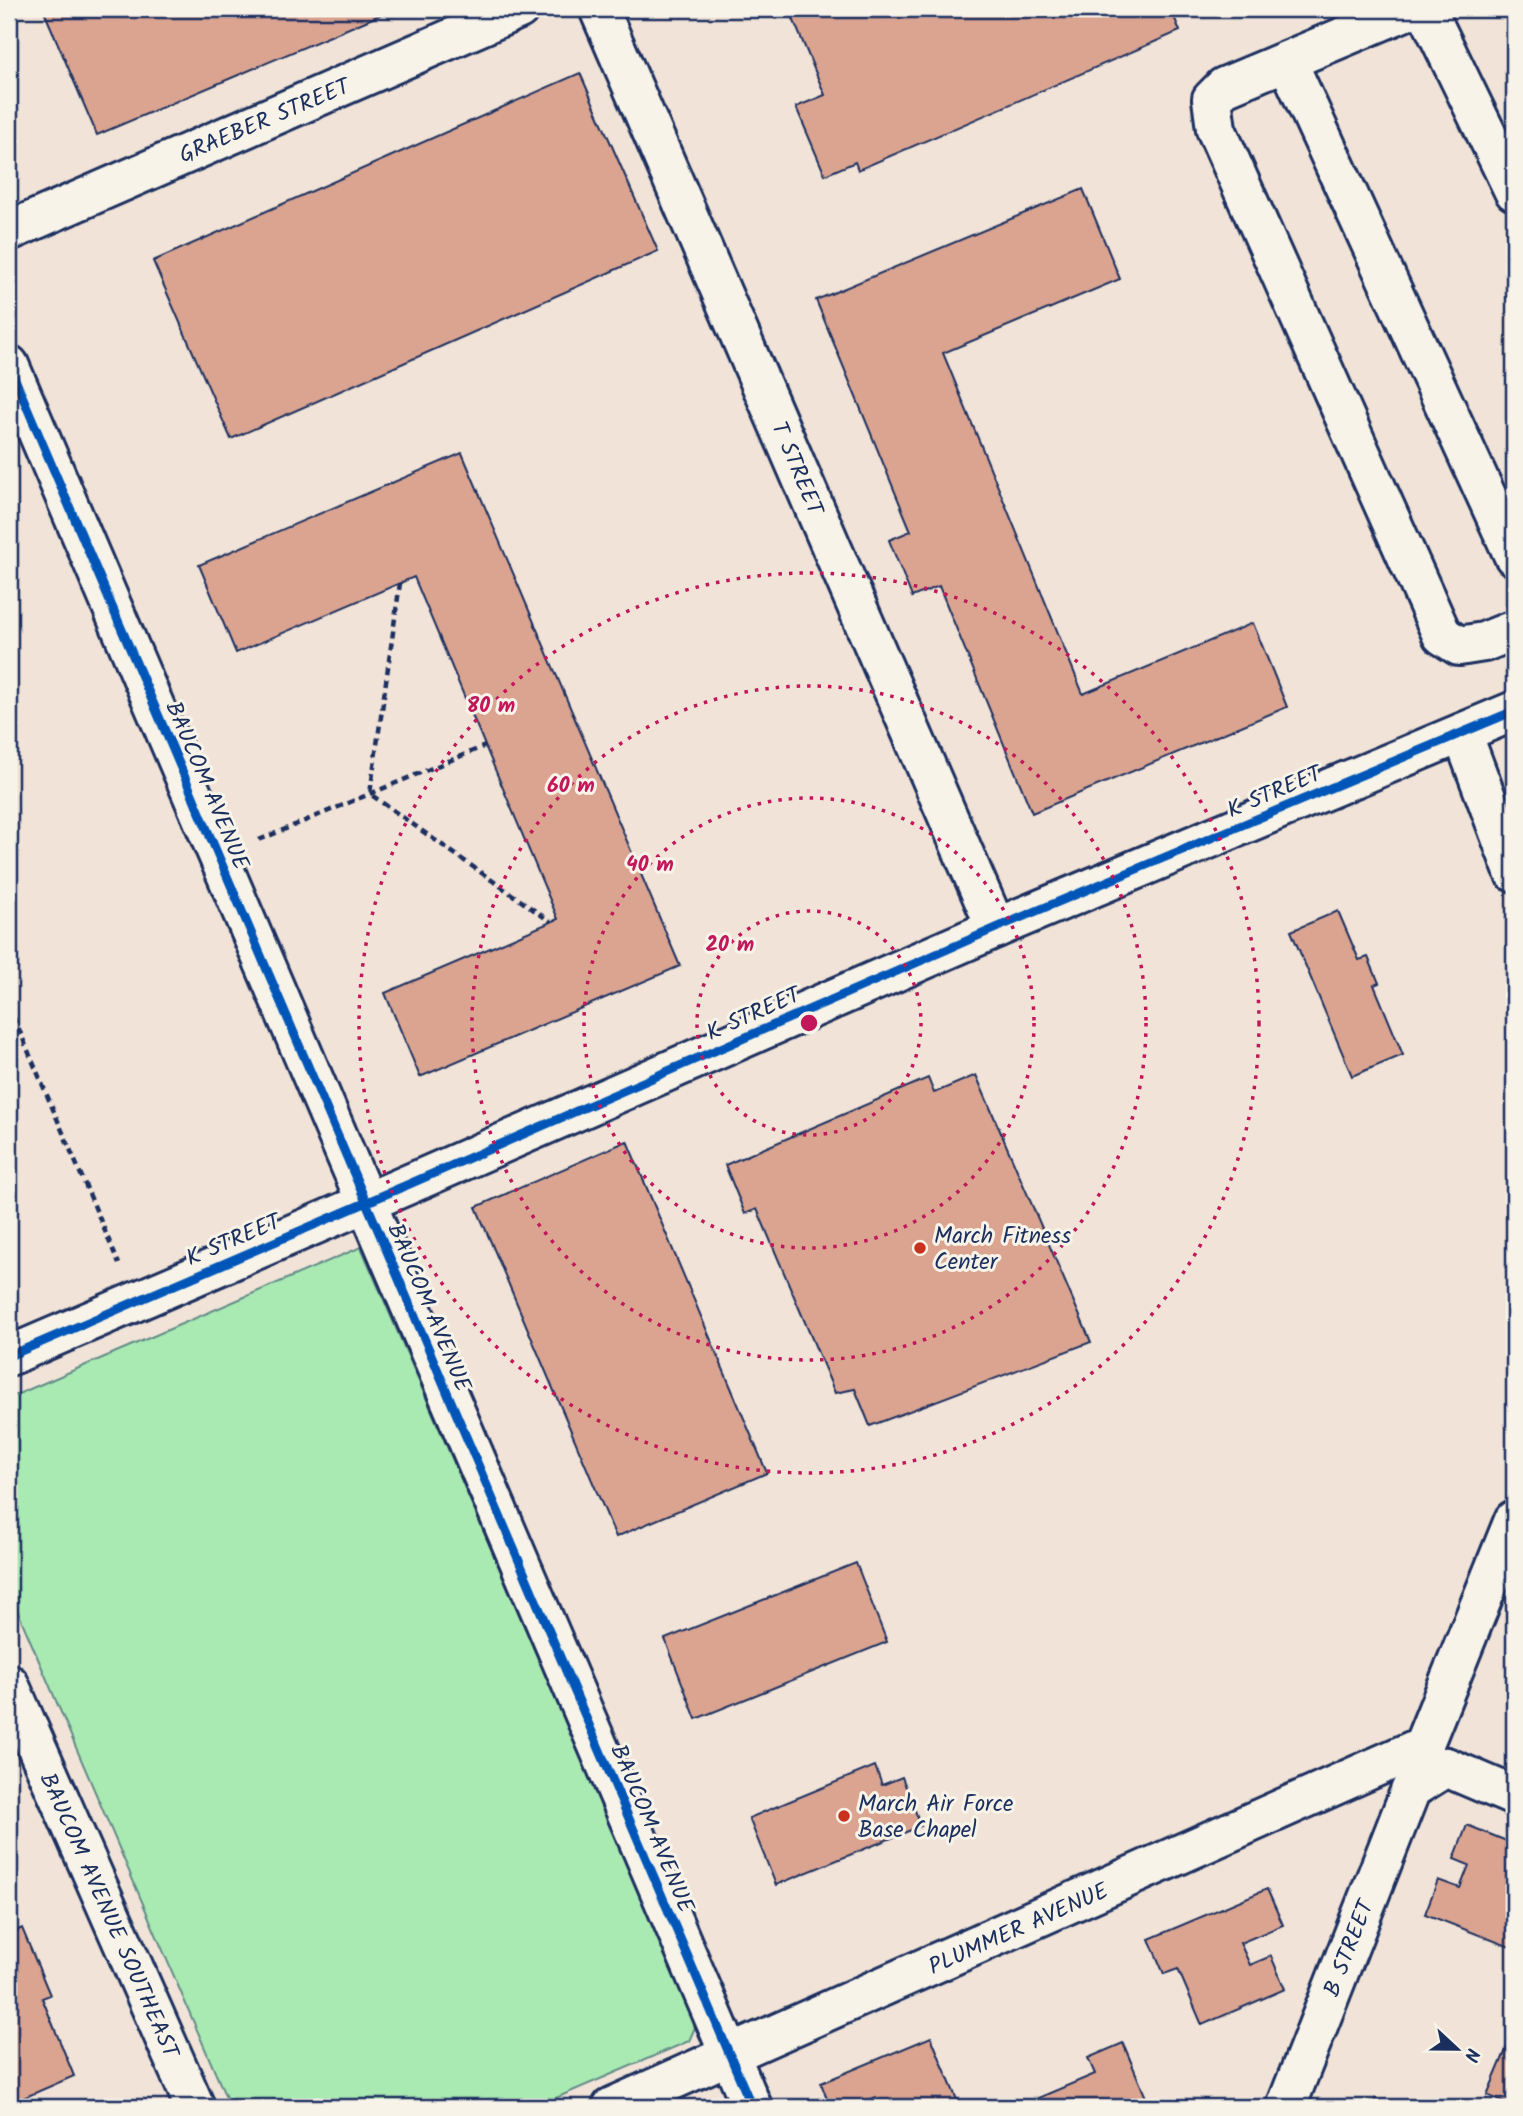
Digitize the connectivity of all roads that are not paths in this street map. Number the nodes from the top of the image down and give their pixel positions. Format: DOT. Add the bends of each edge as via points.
graph roads {
  1 [pos="519,9"];
  2 [pos="599,9"];
  3 [pos="1410,9"];
  4 [pos="1426,9"];
  5 [pos="1287,61"];
  6 [pos="1514,191"];
  7 [pos="9,231"];
  8 [pos="9,365"];
  9 [pos="1514,556"];
  10 [pos="1514,630"];
  11 [pos="1514,711"];
  12 [pos="1462,733"];
  13 [pos="1514,872"];
  14 [pos="996,928"];
  15 [pos="365,1203"];
  16 [pos="9,1356"];
  17 [pos="1514,1520"];
  18 [pos="9,1684"];
  19 [pos="1514,1796"];
  20 [pos="731,2056"];
  21 [pos="195,2107"];
  22 [pos="612,2107"];
  23 [pos="752,2107"];
  24 [pos="1286,2107"];
  1 -- 7 [label="street, GRAEBER STREET"];
  2 -- 14 [label="street, T STREET"];
  3 -- 5 [label="street"];
  4 -- 6 [label="street"];
  5 -- 9 [label="street"];
  5 -- 10 [label="street" via="1224,87 1212,99 1216,130 1442,635 1459,646"];
  8 -- 15 [label="street, BAUCOM AVENUE"];
  11 -- 12 [label="street, K STREET"];
  12 -- 13 [label="street"];
  12 -- 14 [label="street, K STREET"];
  14 -- 15 [label="street, K STREET"];
  15 -- 16 [label="street, K STREET"];
  15 -- 20 [label="street, BAUCOM AVENUE"];
  17 -- 20 [label="street, PLUMMER AVENUE" via="1423,1746"];
  18 -- 21 [label="street, BAUCOM AVENUE SOUTHEAST"];
  19 -- 24 [label="street, B STREET" via="1446,1767 1411,1789"];
  20 -- 22 [label="street, PLUMMER AVENUE"];
  20 -- 23 [label="street, BAUCOM AVENUE"];
}
